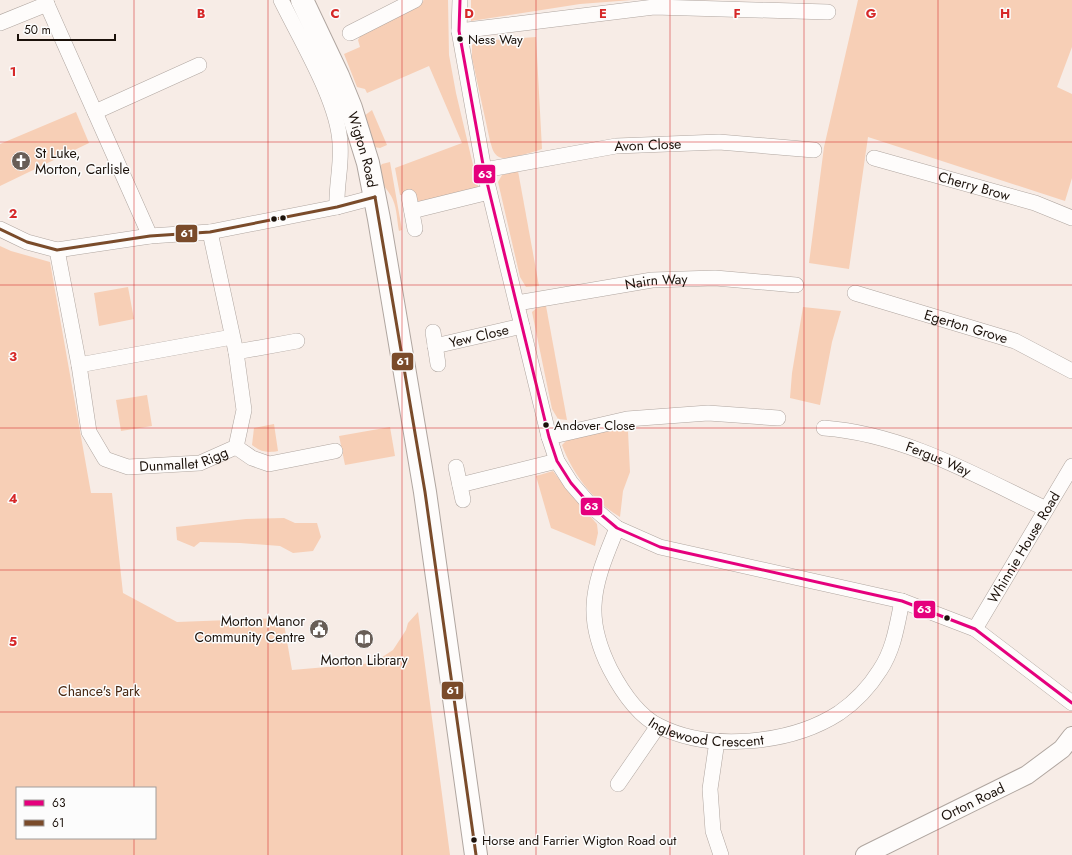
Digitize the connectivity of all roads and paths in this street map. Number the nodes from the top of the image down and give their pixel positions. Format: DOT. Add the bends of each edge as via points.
graph roads {
  1 [pos="281,0"];
  2 [pos="302,0"];
  3 [pos="415,0"];
  4 [pos="460,0"];
  5 [pos="46,2"];
  6 [pos="828,12"];
  7 [pos="0,22"];
  8 [pos="459,32"];
  9 [pos="350,33"];
  10 [pos="199,65"];
  11 [pos="95,112"];
  12 [pos="814,150"];
  13 [pos="874,158"];
  14 [pos="484,170"];
  15 [pos="489,192"];
  16 [pos="374,197"];
  17 [pos="337,207"];
  18 [pos="1072,218"];
  19 [pos="0,229"];
  20 [pos="415,229"];
  21 [pos="210,232"];
  22 [pos="150,236"];
  23 [pos="57,250"];
  24 [pos="796,285"];
  25 [pos="855,293"];
  26 [pos="517,303"];
  27 [pos="522,326"];
  28 [pos="232,337"];
  29 [pos="297,341"];
  30 [pos="236,352"];
  31 [pos="438,364"];
  32 [pos="79,365"];
  33 [pos="1072,371"];
  34 [pos="778,418"];
  35 [pos="824,428"];
  36 [pos="549,437"];
  37 [pos="236,447"];
  38 [pos="335,451"];
  39 [pos="557,461"];
  40 [pos="1072,466"];
  41 [pos="456,467"];
  42 [pos="460,485"];
  43 [pos="462,500"];
  44 [pos="1046,509"];
  45 [pos="617,528"];
  46 [pos="902,601"];
  47 [pos="975,628"];
  48 [pos="1072,703"];
  49 [pos="658,726"];
  50 [pos="1072,736"];
  51 [pos="717,741"];
  52 [pos="618,784"];
  53 [pos="889,850"];
  54 [pos="476,855"];
  55 [pos="721,855"];
  56 [pos="865,855"];
  1 -- 17 [label="street, Wigton Road" via="329,98 336,120 340,143"];
  2 -- 16 [label="main road, Wigton Road" via="351,108 368,163"];
  3 -- 9 [label="street"];
  4 -- 8 [label="street"];
  5 -- 7 [label="street"];
  5 -- 11 [label="street"];
  6 -- 8 [label="street" via="654,7"];
  8 -- 14 [label="street"];
  10 -- 11 [label="street"];
  11 -- 22 [label="street"];
  12 -- 14 [label="street, Avon Close" via="719,142 616,146"];
  13 -- 18 [label="street, Cherry Brow" via="1035,203"];
  14 -- 15 [label="street"];
  15 -- 20 [label="street" via="410,204"];
  15 -- 26 [label="street"];
  16 -- 17 [label="street"];
  16 -- 54 [label="main road, Wigton Road" via="424,486"];
  17 -- 21 [label="street"];
  19 -- 23 [label="street" via="27,242"];
  21 -- 22 [label="street"];
  21 -- 28 [label="street, Dunmallet Rigg"];
  22 -- 23 [label="street"];
  23 -- 32 [label="street, Dunmallet Rigg"];
  24 -- 26 [label="street, Nairn Way" via="715,278 652,280"];
  25 -- 33 [label="street, Egerton Grove" via="1015,341"];
  26 -- 27 [label="street"];
  27 -- 31 [label="street, Yew Close" via="434,339"];
  27 -- 36 [label="street"];
  28 -- 30 [label="street, Dunmallet Rigg"];
  28 -- 32 [label="street"];
  29 -- 30 [label="street"];
  30 -- 37 [label="street, Dunmallet Rigg" via="244,410"];
  32 -- 37 [label="street, Dunmallet Rigg" via="89,432 105,459 128,467 200,463"];
  34 -- 36 [label="street" via="708,414 627,419"];
  35 -- 44 [label="street, Fergus Way" via="851,430 926,451"];
  36 -- 39 [label="street"];
  37 -- 38 [label="street" via="252,458 269,464"];
  39 -- 42 [label="street"];
  39 -- 45 [label="street" via="587,502"];
  40 -- 44 [label="street, Whinnie House Road"];
  41 -- 42 [label="street"];
  42 -- 43 [label="street"];
  44 -- 47 [label="street, Whinnie House Road"];
  45 -- 46 [label="street" via="660,547"];
  45 -- 49 [label="street, Inglewood Crescent" via="598,582 594,606 595,632 615,678 632,703"];
  46 -- 47 [label="street"];
  46 -- 51 [label="street, Inglewood Crescent" via="888,656 862,694 839,713 797,732 759,740"];
  47 -- 48 [label="street"];
  49 -- 51 [label="street, Inglewood Crescent" via="687,736"];
  49 -- 52 [label="street"];
  50 -- 53 [label="street, Orton Road" via="1062,749 1027,775"];
  51 -- 55 [label="street" via="710,789 713,832"];
  53 -- 56 [label="street, Orton Road"];
}
